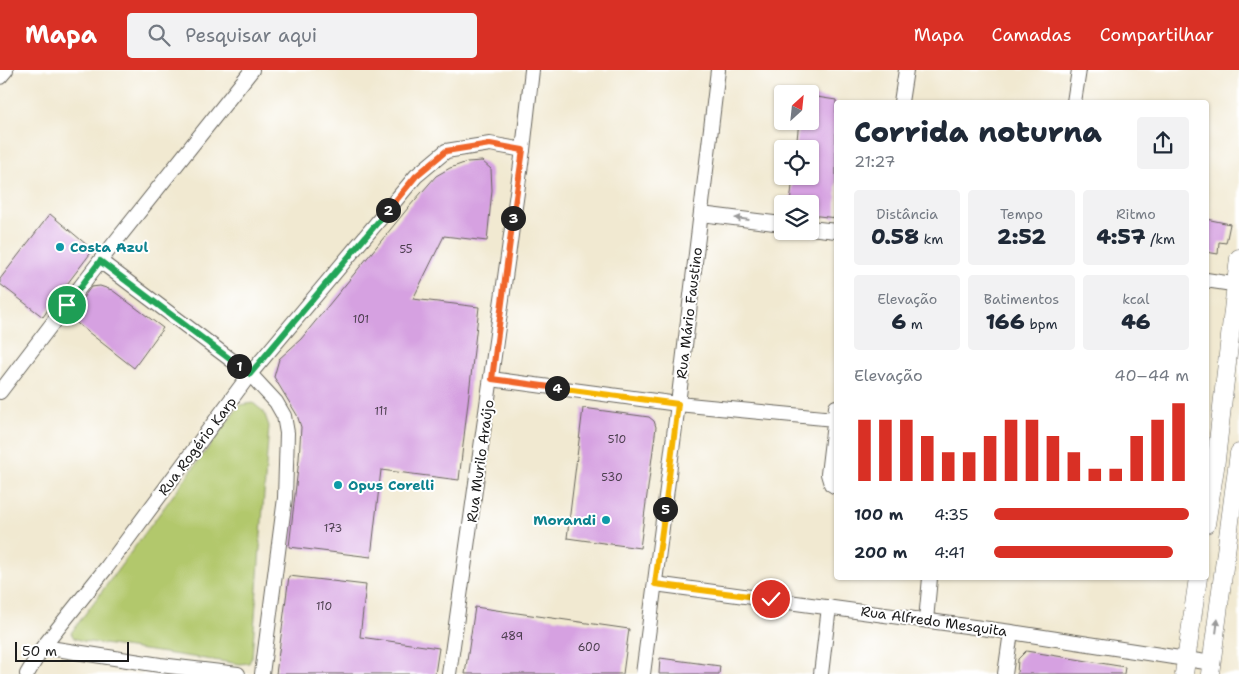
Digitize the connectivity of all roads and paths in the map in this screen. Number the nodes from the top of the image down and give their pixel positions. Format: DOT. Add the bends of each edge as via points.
graph roads {
  1 [pos="6,70"];
  2 [pos="252,70"];
  3 [pos="532,70"];
  4 [pos="718,70"];
  5 [pos="906,70"];
  6 [pos="1079,70"];
  7 [pos="0,77"];
  8 [pos="901,100"];
  9 [pos="1074,100"];
  10 [pos="523,150"];
  11 [pos="701,214"];
  12 [pos="774,223"];
  13 [pos="819,229"];
  14 [pos="834,231"];
  15 [pos="1239,258"];
  16 [pos="100,261"];
  17 [pos="1209,280"];
  18 [pos="1237,285"];
  19 [pos="1236,313"];
  20 [pos="250,374"];
  21 [pos="492,379"];
  22 [pos="0,392"];
  23 [pos="678,404"];
  24 [pos="834,413"];
  25 [pos="834,422"];
  26 [pos="1239,453"];
  27 [pos="1210,468"];
  28 [pos="1237,471"];
  29 [pos="834,486"];
  30 [pos="1209,502"];
  31 [pos="1236,506"];
  32 [pos="930,580"];
  33 [pos="1198,580"];
  34 [pos="655,584"];
  35 [pos="829,607"];
  36 [pos="926,620"];
  37 [pos="1011,632"];
  38 [pos="43,647"];
  39 [pos="1185,666"];
  40 [pos="1211,668"];
  41 [pos="27,674"];
  42 [pos="238,674"];
  43 [pos="262,674"];
  44 [pos="450,674"];
  45 [pos="643,674"];
  46 [pos="821,674"];
  47 [pos="1005,674"];
  1 -- 7 [label="street"];
  2 -- 16 [label="street"];
  3 -- 10 [label="street, Rua Murilo Araújo"];
  4 -- 11 [label="street, Rua Mário Faustino"];
  5 -- 8 [label="street"];
  6 -- 9 [label="street"];
  10 -- 20 [label="street, Rua Rogério Karp" via="490,144 446,151 416,176"];
  10 -- 21 [label="street, Rua Murilo Araújo"];
  12 -- 11 [label="street, one-way"];
  11 -- 23 [label="street, Rua Mário Faustino"];
  13 -- 14 [label="street"];
  15 -- 18 [label="street"];
  16 -- 20 [label="street"];
  16 -- 22 [label="street"];
  17 -- 18 [label="street"];
  18 -- 19 [label="street"];
  19 -- 27 [label="street"];
  20 -- 38 [label="street, Rua Rogério Karp"];
  20 -- 43 [label="street" via="276,402 284,416 287,433 285,498"];
  21 -- 23 [label="street"];
  21 -- 44 [label="street, Rua Murilo Araújo"];
  23 -- 24 [label="street"];
  23 -- 34 [label="street, Rua Mário Faustino"];
  25 -- 29 [label="street" via="828,474"];
  26 -- 28 [label="street"];
  27 -- 28 [label="street"];
  27 -- 30 [label="street"];
  28 -- 31 [label="street"];
  30 -- 31 [label="street"];
  40 -- 31 [label="street, one-way"];
  32 -- 36 [label="street"];
  33 -- 39 [label="street"];
  34 -- 35 [label="street, Rua Alfredo Mesquita"];
  34 -- 45 [label="street, Rua Mário Faustino"];
  35 -- 36 [label="street, Rua Alfredo Mesquita"];
  35 -- 46 [label="street"];
  36 -- 37 [label="street, Rua Alfredo Mesquita"];
  37 -- 39 [label="street, Rua Alfredo Mesquita"];
  37 -- 47 [label="street"];
  38 -- 41 [label="street, Rua Rogério Karp"];
  38 -- 42 [label="street"];
  39 -- 40 [label="street, Rua Alfredo Mesquita"];
}
